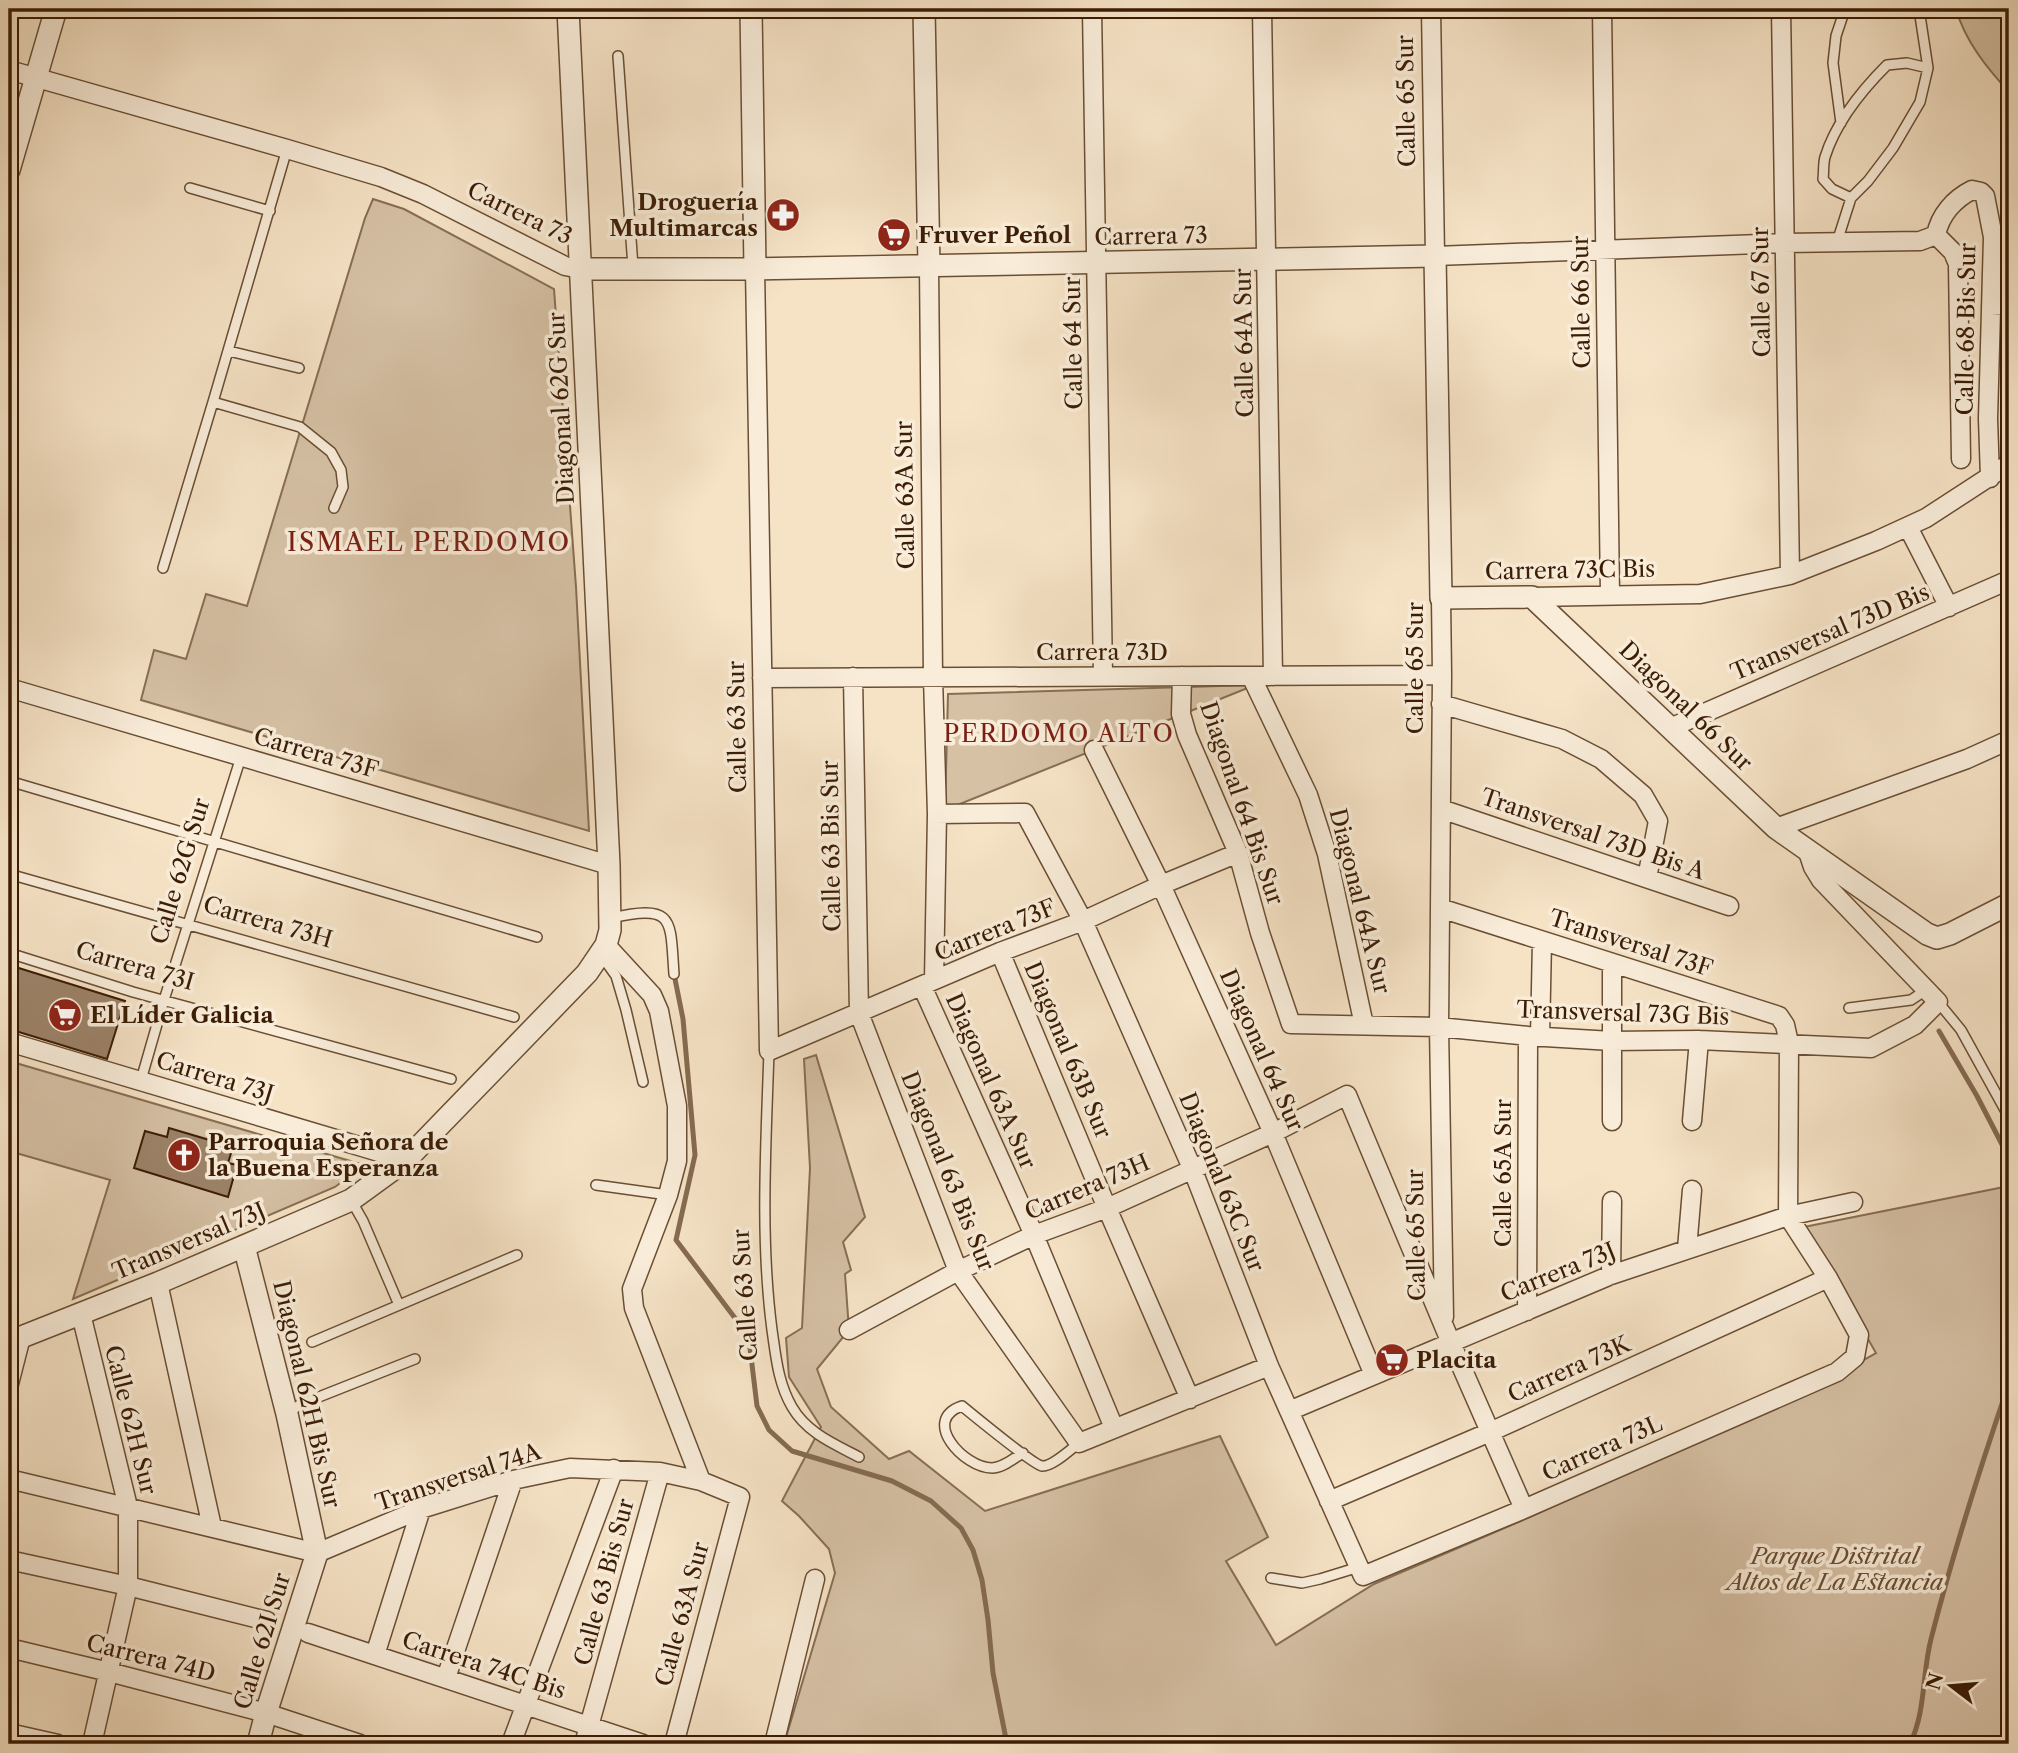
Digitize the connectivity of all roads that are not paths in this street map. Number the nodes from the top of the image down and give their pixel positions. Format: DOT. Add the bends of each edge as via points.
graph roads {
  1 [pos="56,9"];
  2 [pos="568,9"];
  3 [pos="751,9"];
  4 [pos="925,9"];
  5 [pos="1092,9"];
  6 [pos="1262,9"];
  7 [pos="1431,9"];
  8 [pos="1602,9"];
  9 [pos="1781,9"];
  10 [pos="1845,9"];
  11 [pos="1919,9"];
  12 [pos="618,56"];
  13 [pos="1928,68"];
  14 [pos="9,69"];
  15 [pos="36,77"];
  16 [pos="1841,123"];
  17 [pos="287,149"];
  18 [pos="9,170"];
  19 [pos="190,188"];
  20 [pos="1851,198"];
  21 [pos="270,211"];
  22 [pos="1936,235"];
  23 [pos="1837,242"];
  24 [pos="1785,243"];
  25 [pos="1605,250"];
  26 [pos="1435,256"];
  27 [pos="1268,259"];
  28 [pos="1096,263"];
  29 [pos="929,266"];
  30 [pos="581,269"];
  31 [pos="633,269"];
  32 [pos="755,269"];
  33 [pos="2009,305"];
  34 [pos="1990,306"];
  35 [pos="229,351"];
  36 [pos="299,368"];
  37 [pos="214,402"];
  38 [pos="1961,460"];
  39 [pos="2009,464"];
  40 [pos="1990,478"];
  41 [pos="334,508"];
  42 [pos="1908,527"];
  43 [pos="163,568"];
  44 [pos="1790,575"];
  45 [pos="2009,580"];
  46 [pos="1610,595"];
  47 [pos="1532,597"];
  48 [pos="1441,598"];
  49 [pos="1949,607"];
  50 [pos="1442,675"];
  51 [pos="1103,676"];
  52 [pos="1182,676"];
  53 [pos="1251,676"];
  54 [pos="1273,676"];
  55 [pos="853,677"];
  56 [pos="933,677"];
  57 [pos="762,678"];
  58 [pos="9,688"];
  59 [pos="1441,704"];
  60 [pos="1670,728"];
  61 [pos="2009,740"];
  62 [pos="1094,750"];
  63 [pos="242,757"];
  64 [pos="9,781"];
  65 [pos="1441,809"];
  66 [pos="937,814"];
  67 [pos="1776,828"];
  68 [pos="215,842"];
  69 [pos="1807,849"];
  70 [pos="1238,853"];
  71 [pos="609,865"];
  72 [pos="9,874"];
  73 [pos="1647,878"];
  74 [pos="1161,885"];
  75 [pos="2009,904"];
  76 [pos="1729,906"];
  77 [pos="1440,908"];
  78 [pos="1083,921"];
  79 [pos="189,925"];
  80 [pos="537,937"];
  81 [pos="606,937"];
  82 [pos="1542,941"];
  83 [pos="1000,952"];
  84 [pos="9,953"];
  85 [pos="1612,963"];
  86 [pos="674,974"];
  87 [pos="928,983"];
  88 [pos="1932,996"];
  89 [pos="164,1000"];
  90 [pos="1849,1008"];
  91 [pos="859,1013"];
  92 [pos="514,1017"];
  93 [pos="1292,1024"];
  94 [pos="1364,1025"];
  95 [pos="1439,1027"];
  96 [pos="1534,1037"];
  97 [pos="1699,1040"];
  98 [pos="1612,1041"];
  99 [pos="9,1042"];
  100 [pos="1788,1044"];
  101 [pos="769,1051"];
  102 [pos="451,1079"];
  103 [pos="141,1080"];
  104 [pos="643,1082"];
  105 [pos="2009,1117"];
  106 [pos="1612,1121"];
  107 [pos="1692,1121"];
  108 [pos="1273,1133"];
  109 [pos="406,1160"];
  110 [pos="1192,1168"];
  111 [pos="596,1185"];
  112 [pos="1692,1190"];
  113 [pos="668,1195"];
  114 [pos="351,1200"];
  115 [pos="1612,1201"];
  116 [pos="1853,1202"];
  117 [pos="1107,1208"];
  118 [pos="1788,1216"];
  119 [pos="1034,1234"];
  120 [pos="244,1246"];
  121 [pos="1687,1249"];
  122 [pos="517,1255"];
  123 [pos="958,1271"];
  124 [pos="1611,1275"];
  125 [pos="1828,1278"];
  126 [pos="158,1283"];
  127 [pos="399,1305"];
  128 [pos="1527,1311"];
  129 [pos="80,1314"];
  130 [pos="849,1330"];
  131 [pos="1447,1335"];
  132 [pos="15,1339"];
  133 [pos="312,1342"];
  134 [pos="415,1359"];
  135 [pos="1269,1366"];
  136 [pos="1374,1376"];
  137 [pos="9,1384"];
  138 [pos="1190,1399"];
  139 [pos="1289,1412"];
  140 [pos="286,1414"];
  141 [pos="1114,1428"];
  142 [pos="1490,1432"];
  143 [pos="1079,1443"];
  144 [pos="1023,1453"];
  145 [pos="859,1457"];
  146 [pos="614,1469"];
  147 [pos="660,1472"];
  148 [pos="9,1479"];
  149 [pos="513,1480"];
  150 [pos="701,1481"];
  151 [pos="740,1497"];
  152 [pos="1329,1501"];
  153 [pos="128,1507"];
  154 [pos="421,1509"];
  155 [pos="1524,1509"];
  156 [pos="212,1527"];
  157 [pos="317,1553"];
  158 [pos="9,1560"];
  159 [pos="1361,1571"];
  160 [pos="1271,1578"];
  161 [pos="815,1579"];
  162 [pos="128,1587"];
  163 [pos="267,1621"];
  164 [pos="309,1633"];
  165 [pos="9,1648"];
  166 [pos="375,1655"];
  167 [pos="109,1671"];
  168 [pos="446,1678"];
  169 [pos="525,1705"];
  170 [pos="266,1713"];
  171 [pos="590,1726"];
  172 [pos="9,1733"];
  173 [pos="58,1744"];
  174 [pos="92,1744"];
  175 [pos="258,1744"];
  176 [pos="360,1744"];
  177 [pos="511,1744"];
  178 [pos="584,1744"];
  179 [pos="643,1744"];
  180 [pos="674,1744"];
  181 [pos="774,1744"];
  1 -- 15 [label="street"];
  2 -- 30 [label="street, Diagonal 62G Sur"];
  3 -- 32 [label="street, Calle 63 Sur"];
  4 -- 29 [label="street, Calle 63A Sur"];
  5 -- 28 [label="street, Calle 64 Sur"];
  6 -- 27 [label="street, Calle 64A Sur"];
  7 -- 26 [label="street, Calle 65 Sur"];
  8 -- 25 [label="street, Calle 66 Sur"];
  9 -- 24 [label="street, Calle 67 Sur"];
  10 -- 16 [label="lane" via="1833,63"];
  11 -- 13 [label="lane"];
  12 -- 31 [label="lane"];
  13 -- 16 [label="lane" via="1887,65 1863,89"];
  13 -- 20 [label="lane" via="1920,102 1893,148"];
  14 -- 15 [label="street, Carrera 73"];
  15 -- 17 [label="street, Carrera 73"];
  15 -- 18 [label="street"];
  16 -- 20 [label="lane" via="1824,158 1823,179"];
  17 -- 21 [label="lane"];
  17 -- 30 [label="street, Carrera 73" via="424,194 565,266"];
  19 -- 21 [label="lane"];
  20 -- 23 [label="lane"];
  21 -- 35 [label="lane"];
  22 -- 23 [label="street, Carrera 73" via="1920,241"];
  22 -- 34 [label="street, Calle 68 Bis Sur" via="1938,223 1959,197 1972,190 1985,196 1993,237"];
  22 -- 38 [label="street" via="1958,264"];
  23 -- 24 [label="street, Carrera 73"];
  24 -- 25 [label="street, Carrera 73"];
  24 -- 44 [label="street, Calle 67 Sur"];
  25 -- 26 [label="street, Carrera 73"];
  25 -- 46 [label="street, Calle 66 Sur"];
  26 -- 27 [label="street, Carrera 73"];
  26 -- 48 [label="street, Calle 65 Sur"];
  27 -- 28 [label="street, Carrera 73"];
  27 -- 54 [label="street, Calle 64A Sur"];
  28 -- 29 [label="street, Carrera 73"];
  28 -- 51 [label="street, Calle 64 Sur"];
  29 -- 32 [label="street, Carrera 73"];
  29 -- 56 [label="street, Calle 63A Sur"];
  30 -- 31 [label="street, Carrera 73"];
  30 -- 71 [label="street, Diagonal 62G Sur"];
  31 -- 32 [label="street, Carrera 73"];
  32 -- 57 [label="street, Calle 63 Sur"];
  33 -- 34 [label="street"];
  34 -- 40 [label="street, Calle 68 Bis Sur"];
  35 -- 36 [label="lane"];
  35 -- 37 [label="lane"];
  37 -- 41 [label="lane" via="300,426 331,453 341,470 343,487"];
  37 -- 43 [label="lane"];
  39 -- 40 [label="street, Carrera 73C Bis"];
  40 -- 42 [label="street, Carrera 73C Bis"];
  42 -- 44 [label="street, Carrera 73C Bis"];
  42 -- 49 [label="street"];
  44 -- 46 [label="street, Carrera 73C Bis" via="1700,594"];
  45 -- 49 [label="street, Transversal 73D Bis"];
  46 -- 47 [label="street, Carrera 73C Bis"];
  47 -- 48 [label="street, Carrera 73C Bis"];
  47 -- 60 [label="street, Diagonal 66 Sur"];
  48 -- 50 [label="street, Calle 65 Sur"];
  49 -- 60 [label="street, Transversal 73D Bis"];
  50 -- 54 [label="street, Carrera 73D"];
  50 -- 59 [label="street, Calle 65 Sur"];
  51 -- 52 [label="street, Carrera 73D"];
  51 -- 56 [label="street, Carrera 73D"];
  52 -- 53 [label="street, Carrera 73D"];
  52 -- 70 [label="street, Diagonal 64 Bis Sur" via="1181,715"];
  53 -- 54 [label="street, Carrera 73D"];
  53 -- 94 [label="street, Diagonal 64A Sur" via="1308,795 1327,855"];
  55 -- 56 [label="street, Carrera 73D"];
  55 -- 57 [label="street, Carrera 73D"];
  55 -- 91 [label="street, Calle 63 Bis Sur"];
  56 -- 66 [label="street, Calle 63A Sur"];
  57 -- 101 [label="street, Calle 63 Sur"];
  58 -- 63 [label="street, Carrera 73F"];
  59 -- 65 [label="street, Calle 65 Sur"];
  59 -- 73 [label="street" via="1562,739 1601,759 1643,795 1657,821"];
  60 -- 67 [label="street, Diagonal 66 Sur"];
  61 -- 67 [label="street"];
  62 -- 74 [label="street, Diagonal 64 Sur"];
  63 -- 68 [label="lane, Calle 62G Sur"];
  63 -- 71 [label="street, Carrera 73F"];
  64 -- 68 [label="lane"];
  65 -- 73 [label="street, Transversal 73D Bis A"];
  65 -- 77 [label="street, Calle 65 Sur"];
  66 -- 78 [label="street, Diagonal 63C Sur" via="1025,813"];
  66 -- 87 [label="street, Calle 63A Sur"];
  67 -- 69 [label="street, Diagonal 66 Sur"];
  68 -- 79 [label="lane, Calle 62G Sur"];
  68 -- 80 [label="lane"];
  69 -- 75 [label="street, Diagonal 66 Sur" via="1937,938"];
  69 -- 88 [label="street" via="1821,880"];
  70 -- 74 [label="street, Carrera 73F"];
  70 -- 93 [label="street, Diagonal 64 Bis Sur" via="1259,933"];
  71 -- 81 [label="street, Diagonal 62G Sur"];
  72 -- 79 [label="lane, Carrera 73H"];
  73 -- 76 [label="street, Transversal 73D Bis A"];
  74 -- 78 [label="street, Carrera 73F"];
  74 -- 108 [label="street, Diagonal 64 Sur"];
  77 -- 82 [label="street, Transversal 73F"];
  77 -- 95 [label="street, Calle 65 Sur"];
  78 -- 83 [label="street, Carrera 73F"];
  78 -- 110 [label="street, Diagonal 63C Sur"];
  79 -- 89 [label="lane, Calle 62G Sur"];
  79 -- 92 [label="lane, Carrera 73H"];
  81 -- 86 [label="lane" via="645,913 658,914 667,919 671,930"];
  81 -- 104 [label="lane"];
  81 -- 109 [label="street, Transversal 73J" via="587,973"];
  81 -- 113 [label="street" via="652,995 659,1011 677,1106 677,1161"];
  82 -- 85 [label="street, Transversal 73F"];
  82 -- 96 [label="street, Calle 65A Sur"];
  83 -- 87 [label="street, Carrera 73F"];
  83 -- 117 [label="street, Diagonal 63B Sur"];
  84 -- 89 [label="lane, Carrera 73I"];
  85 -- 98 [label="street"];
  85 -- 100 [label="street, Transversal 73F" via="1779,1016"];
  87 -- 91 [label="street, Carrera 73F"];
  87 -- 119 [label="street, Diagonal 63A Sur"];
  88 -- 90 [label="lane"];
  88 -- 100 [label="street, Transversal 73G Bis" via="1915,1026 1871,1048"];
  88 -- 105 [label="lane" via="1961,1030"];
  89 -- 102 [label="lane, Carrera 73I"];
  89 -- 103 [label="lane, Calle 62G Sur"];
  91 -- 101 [label="street, Carrera 73F"];
  91 -- 123 [label="street, Diagonal 63 Bis Sur"];
  93 -- 94 [label="street, Transversal 73G Bis"];
  94 -- 95 [label="street, Transversal 73G Bis"];
  95 -- 96 [label="street, Transversal 73G Bis"];
  95 -- 131 [label="street, Calle 65 Sur"];
  96 -- 98 [label="street, Transversal 73G Bis"];
  96 -- 128 [label="street, Calle 65A Sur"];
  97 -- 98 [label="street, Transversal 73G Bis"];
  97 -- 100 [label="street, Transversal 73G Bis"];
  97 -- 107 [label="street"];
  98 -- 106 [label="street"];
  99 -- 103 [label="street, Carrera 73J"];
  100 -- 118 [label="street"];
  101 -- 145 [label="lane, Calle 63 Sur" via="765,1201 768,1295 779,1377 792,1408 813,1433"];
  103 -- 109 [label="street, Carrera 73J"];
  108 -- 110 [label="street, Carrera 73H"];
  108 -- 131 [label="street, Carrera 73H" via="1347,1096"];
  108 -- 136 [label="street, Diagonal 64 Sur"];
  109 -- 114 [label="street, Transversal 73J"];
  110 -- 117 [label="street, Carrera 73H"];
  110 -- 135 [label="street, Diagonal 63C Sur"];
  111 -- 113 [label="lane"];
  112 -- 121 [label="street"];
  113 -- 150 [label="street" via="632,1289 635,1308"];
  114 -- 120 [label="street, Transversal 73J"];
  114 -- 127 [label="lane"];
  115 -- 124 [label="street"];
  116 -- 118 [label="street, Carrera 73J"];
  117 -- 119 [label="street, Carrera 73H"];
  117 -- 138 [label="street, Diagonal 63B Sur"];
  118 -- 121 [label="street, Carrera 73J"];
  118 -- 125 [label="street"];
  119 -- 123 [label="street, Carrera 73H"];
  119 -- 141 [label="street, Diagonal 63A Sur"];
  120 -- 126 [label="street, Transversal 73J"];
  120 -- 140 [label="street, Diagonal 62H Bis Sur"];
  121 -- 124 [label="street, Carrera 73J"];
  122 -- 127 [label="lane"];
  123 -- 130 [label="street, Carrera 73H"];
  123 -- 143 [label="street, Diagonal 63 Bis Sur"];
  124 -- 128 [label="street, Carrera 73J"];
  125 -- 142 [label="street, Carrera 73K"];
  125 -- 155 [label="street, Carrera 73L" via="1859,1335 1856,1357 1837,1372"];
  126 -- 129 [label="street, Transversal 73J"];
  126 -- 156 [label="street"];
  127 -- 133 [label="lane"];
  128 -- 131 [label="street, Carrera 73J"];
  129 -- 132 [label="street, Transversal 73J"];
  129 -- 153 [label="street, Calle 62H Sur"];
  131 -- 136 [label="street, Carrera 73J"];
  131 -- 142 [label="street"];
  132 -- 137 [label="street"];
  134 -- 140 [label="lane"];
  135 -- 138 [label="street"];
  135 -- 139 [label="street, Diagonal 63C Sur"];
  136 -- 139 [label="street, Carrera 73J"];
  138 -- 141 [label="street"];
  139 -- 152 [label="street, Diagonal 63C Sur"];
  140 -- 157 [label="street, Diagonal 62H Bis Sur"];
  141 -- 143 [label="street"];
  142 -- 152 [label="street, Carrera 73K"];
  142 -- 155 [label="street"];
  143 -- 144 [label="lane" via="1044,1466"];
  144 -- 144 [label="lane" via="993,1468 974,1463 947,1440 947,1418 962,1406"];
  146 -- 147 [label="street, Transversal 74A"];
  146 -- 149 [label="street, Transversal 74A" via="570,1468"];
  146 -- 169 [label="street"];
  147 -- 150 [label="street, Transversal 74A"];
  147 -- 171 [label="street, Calle 63 Bis Sur"];
  148 -- 153 [label="street"];
  149 -- 154 [label="street, Transversal 74A"];
  149 -- 168 [label="street"];
  150 -- 151 [label="street, Transversal 74A"];
  151 -- 180 [label="street, Calle 63A Sur"];
  152 -- 159 [label="street, Diagonal 63C Sur"];
  153 -- 156 [label="street"];
  153 -- 162 [label="street, Calle 62H Sur"];
  154 -- 157 [label="street, Transversal 74A"];
  154 -- 166 [label="street"];
  155 -- 159 [label="street, Carrera 73L"];
  156 -- 157 [label="street"];
  157 -- 170 [label="street, Calle 62I Sur"];
  158 -- 162 [label="street"];
  159 -- 160 [label="lane" via="1302,1583"];
  161 -- 181 [label="street"];
  162 -- 163 [label="street"];
  162 -- 167 [label="street, Calle 62H Sur"];
  164 -- 166 [label="street, Carrera 74C Bis"];
  165 -- 167 [label="street, Carrera 74D"];
  166 -- 168 [label="street, Carrera 74C Bis"];
  167 -- 170 [label="street, Carrera 74D"];
  167 -- 174 [label="street, Calle 62H Sur"];
  168 -- 169 [label="street, Carrera 74C Bis"];
  169 -- 171 [label="street, Carrera 74C Bis"];
  169 -- 177 [label="street"];
  170 -- 175 [label="street, Calle 62I Sur"];
  170 -- 176 [label="street, Carrera 74D"];
  171 -- 178 [label="street, Calle 63 Bis Sur"];
  171 -- 179 [label="street, Carrera 74C Bis"];
  172 -- 173 [label="street"];
}
